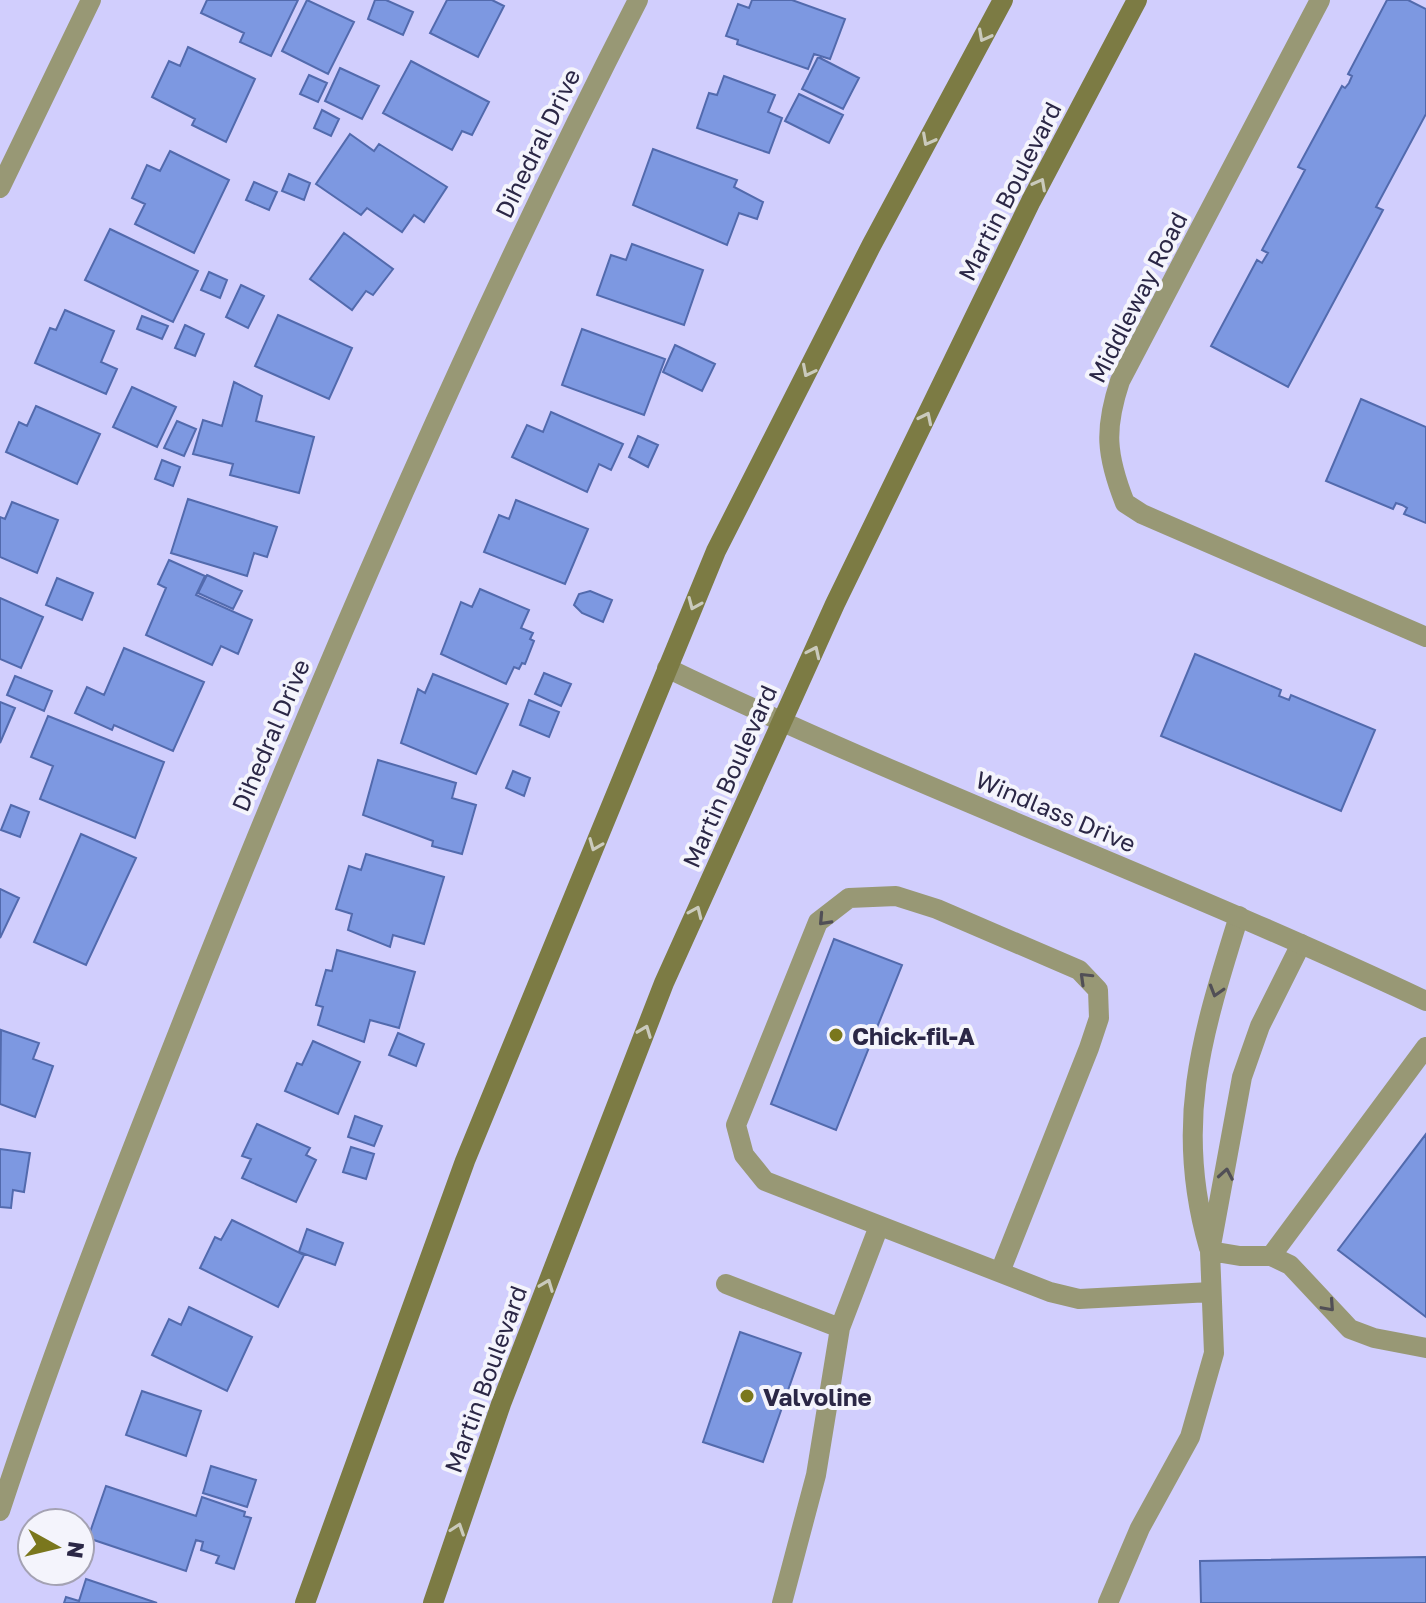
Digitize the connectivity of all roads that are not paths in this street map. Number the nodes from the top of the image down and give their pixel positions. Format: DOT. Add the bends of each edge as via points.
graph roads {
  1 [pos="91,0"];
  2 [pos="638,0"];
  3 [pos="1003,0"];
  4 [pos="1137,0"];
  5 [pos="1320,0"];
  6 [pos="0,188"];
  7 [pos="1426,637"];
  8 [pos="667,668"];
  9 [pos="781,723"];
  10 [pos="1239,916"];
  11 [pos="1301,944"];
  12 [pos="1426,1001"];
  13 [pos="1426,1047"];
  14 [pos="879,1226"];
  15 [pos="1210,1251"];
  16 [pos="1271,1256"];
  17 [pos="1000,1272"];
  18 [pos="726,1284"];
  19 [pos="1211,1292"];
  20 [pos="840,1328"];
  21 [pos="1426,1348"];
  22 [pos="0,1511"];
  23 [pos="305,1603"];
  24 [pos="433,1603"];
  25 [pos="782,1603"];
  26 [pos="1108,1603"];
  1 -- 6 [label="street"];
  2 -- 22 [label="street, Dihedral Drive" via="551,169 408,476 284,767 114,1192"];
  3 -- 8 [label="main road, one-way" via="716,551"];
  9 -- 4 [label="main road, Martin Boulevard, one-way" via="1031,201"];
  5 -- 7 [label="street, Middleway Road" via="1120,381 1109,413 1107,443 1125,503 1142,514"];
  8 -- 9 [label="street, Windlass Drive"];
  8 -- 23 [label="main road, one-way" via="465,1161"];
  9 -- 10 [label="street, Windlass Drive"];
  24 -- 9 [label="main road, Martin Boulevard, one-way" via="501,1404 664,983"];
  10 -- 11 [label="street, Windlass Drive"];
  10 -- 15 [label="street, one-way" via="1203,1031 1193,1091 1195,1201"];
  11 -- 12 [label="street, Windlass Drive"];
  15 -- 11 [label="street, one-way" via="1242,1077 1260,1026"];
  13 -- 16 [label="street"];
  14 -- 17 [label="street"];
  17 -- 14 [label="street, one-way" via="1089,1048 1099,1018 1098,990 1079,970 896,896 849,898 818,922 736,1125 744,1155 765,1181"];
  14 -- 20 [label="street"];
  15 -- 16 [label="street"];
  15 -- 19 [label="street"];
  16 -- 21 [label="street, one-way" via="1290,1265 1350,1329"];
  17 -- 19 [label="street" via="1079,1299"];
  18 -- 20 [label="street"];
  19 -- 26 [label="street" via="1214,1353 1190,1437 1140,1528"];
  20 -- 25 [label="street" via="816,1475"];
}
